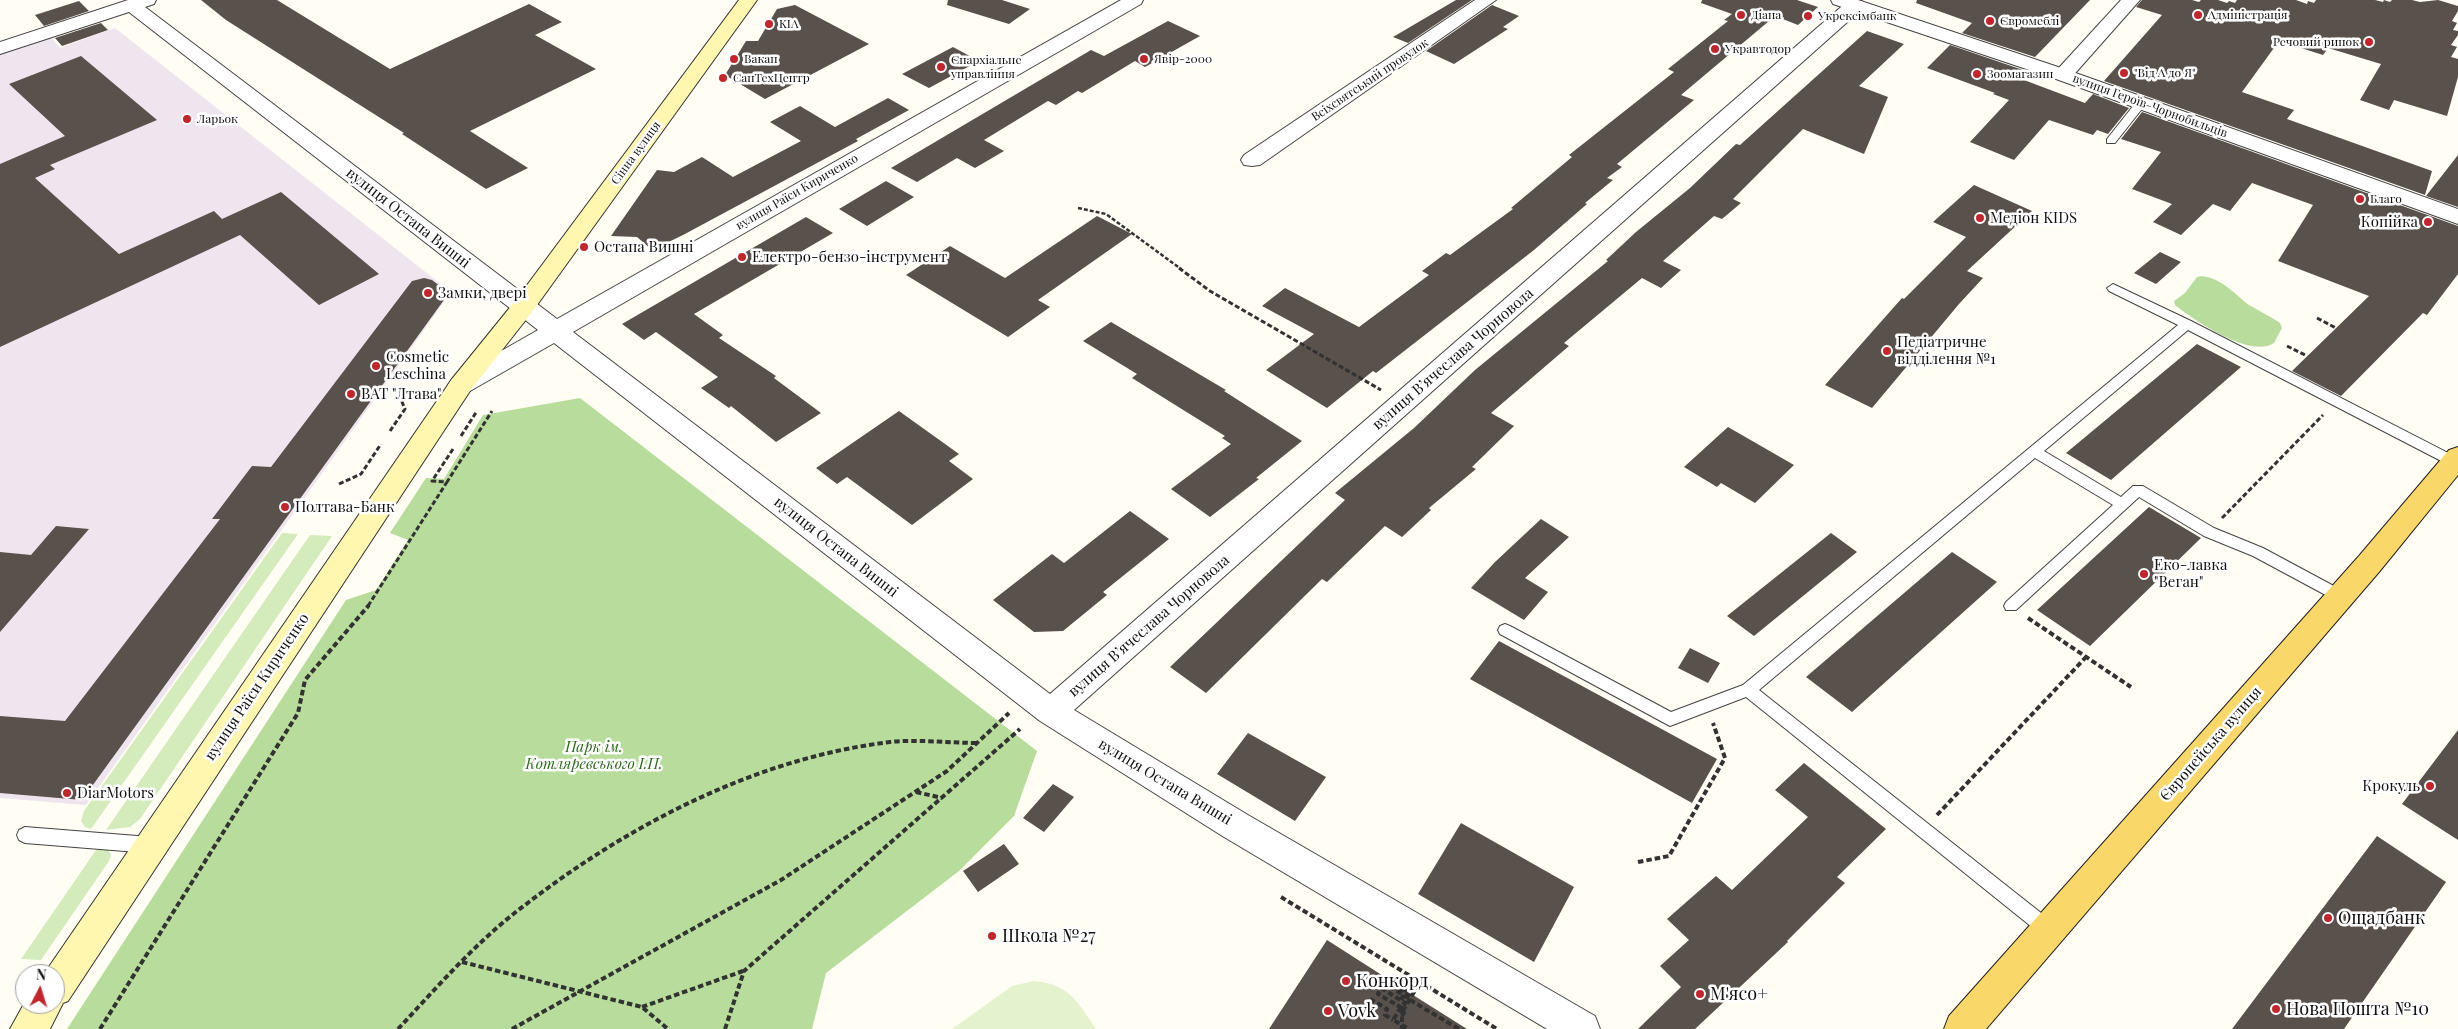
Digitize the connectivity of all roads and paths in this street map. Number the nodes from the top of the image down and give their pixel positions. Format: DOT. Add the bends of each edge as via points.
graph roads {
  1 [pos="748,0"];
  2 [pos="1134,0"];
  3 [pos="1487,0"];
  4 [pos="2131,0"];
  5 [pos="134,2"];
  6 [pos="1848,3"];
  7 [pos="0,48"];
  8 [pos="2063,75"];
  9 [pos="2141,103"];
  10 [pos="2111,141"];
  11 [pos="1252,160"];
  12 [pos="1078,208"];
  13 [pos="2458,217"];
  14 [pos="2113,288"];
  15 [pos="524,306"];
  16 [pos="2317,318"];
  17 [pos="2187,324"];
  18 [pos="2336,328"];
  19 [pos="555,331"];
  20 [pos="2287,346"];
  21 [pos="2307,356"];
  22 [pos="461,385"];
  23 [pos="1382,390"];
  24 [pos="400,397"];
  25 [pos="2336,402"];
  26 [pos="477,411"];
  27 [pos="492,411"];
  28 [pos="390,432"];
  29 [pos="460,436"];
  30 [pos="381,444"];
  31 [pos="453,449"];
  32 [pos="2034,451"];
  33 [pos="2456,460"];
  34 [pos="447,482"];
  35 [pos="338,484"];
  36 [pos="2122,504"];
  37 [pos="2208,532"];
  38 [pos="2340,596"];
  39 [pos="2011,606"];
  40 [pos="1505,630"];
  41 [pos="2086,657"];
  42 [pos="2131,687"];
  43 [pos="1748,690"];
  44 [pos="1040,704"];
  45 [pos="1703,705"];
  46 [pos="1020,729"];
  47 [pos="977,744"];
  48 [pos="915,792"];
  49 [pos="942,798"];
  50 [pos="1923,830"];
  51 [pos="25,835"];
  52 [pos="150,845"];
  53 [pos="1638,862"];
  54 [pos="1281,898"];
  55 [pos="2049,930"];
  56 [pos="462,962"];
  57 [pos="744,971"];
  58 [pos="65,974"];
  59 [pos="1376,975"];
  60 [pos="1413,978"];
  61 [pos="1382,982"];
  62 [pos="1420,982"];
  63 [pos="578,993"];
  64 [pos="1370,998"];
  65 [pos="1403,1001"];
  66 [pos="642,1007"];
  67 [pos="1400,1007"];
  68 [pos="38,1014"];
  69 [pos="1402,1016"];
  70 [pos="1394,1020"];
  71 [pos="28,1029"];
  72 [pos="100,1029"];
  73 [pos="398,1029"];
  74 [pos="512,1029"];
  75 [pos="668,1029"];
  76 [pos="725,1029"];
  77 [pos="1402,1029"];
  78 [pos="1409,1029"];
  79 [pos="1459,1029"];
  80 [pos="1497,1029"];
  81 [pos="1582,1029"];
  82 [pos="1962,1029"];
  1 -- 15 [label="main road, Сінна вулиця"];
  2 -- 19 [label="street, вулиця Раїси Кириченко"];
  3 -- 11 [label="street, Всіхсвятський провулок"];
  4 -- 8 [label="street"];
  5 -- 7 [label="street"];
  5 -- 15 [label="street, вулиця Остапа Вишні"];
  6 -- 8 [label="street, вулиця Героїв-Чорнобильців"];
  6 -- 44 [label="street, вулиця Вʼячеслава Чорновола"];
  8 -- 9 [label="street, вулиця Героїв-Чорнобильців"];
  9 -- 10 [label="lane"];
  9 -- 13 [label="street, вулиця Героїв-Чорнобильців"];
  12 -- 23 [label="path" via="1106,214 1210,291"];
  14 -- 17 [label="lane"];
  15 -- 19 [label="street, вулиця Остапа Вишні"];
  15 -- 22 [label="main road, вулиця Раїси Кириченко"];
  16 -- 18 [label="path"];
  17 -- 25 [label="lane"];
  17 -- 32 [label="lane"];
  19 -- 22 [label="street, вулиця Раїси Кириченко"];
  19 -- 44 [label="street, вулиця Остапа Вишні"];
  20 -- 21 [label="path"];
  22 -- 52 [label="main road, вулиця Раїси Кириченко"];
  24 -- 28 [label="path" via="405,410"];
  25 -- 33 [label="lane"];
  25 -- 37 [label="path"];
  26 -- 29 [label="path"];
  27 -- 34 [label="path"];
  30 -- 35 [label="path" via="361,474"];
  31 -- 34 [label="path" via="432,481"];
  32 -- 36 [label="lane"];
  32 -- 43 [label="lane"];
  33 -- 38 [label="main road, Європейська вулиця"];
  34 -- 72 [label="path" via="376,597 305,680 298,714"];
  36 -- 37 [label="lane" via="2138,490"];
  36 -- 39 [label="lane"];
  37 -- 38 [label="lane" via="2258,552"];
  38 -- 55 [label="main road, Європейська вулиця"];
  39 -- 41 [label="path"];
  40 -- 45 [label="lane" via="1670,719"];
  41 -- 42 [label="path"];
  41 -- 50 [label="path"];
  43 -- 45 [label="lane"];
  43 -- 50 [label="lane"];
  44 -- 47 [label="path"];
  44 -- 81 [label="street, вулиця Остапа Вишні" via="1236,826"];
  45 -- 53 [label="path" via="1717,731 1725,758 1669,856"];
  46 -- 49 [label="path"];
  47 -- 48 [label="path" via="947,771"];
  47 -- 56 [label="path" via="891,742 791,762 705,795 613,844 524,906"];
  48 -- 49 [label="path"];
  48 -- 63 [label="path" via="781,880"];
  49 -- 57 [label="path"];
  50 -- 55 [label="lane"];
  51 -- 52 [label="lane"];
  52 -- 58 [label="main road, вулиця Раїси Кириченко"];
  54 -- 60 [label="path"];
  55 -- 82 [label="main road, Європейська вулиця"];
  56 -- 63 [label="path"];
  56 -- 73 [label="path"];
  57 -- 66 [label="path"];
  57 -- 76 [label="path"];
  59 -- 69 [label="path" via="1413,998"];
  60 -- 62 [label="path"];
  60 -- 65 [label="path"];
  61 -- 67 [label="path" via="1407,997"];
  62 -- 67 [label="path" via="1404,1009"];
  62 -- 80 [label="path"];
  63 -- 66 [label="path"];
  63 -- 74 [label="path"];
  64 -- 70 [label="path" via="1387,1009 1384,1014"];
  65 -- 67 [label="path"];
  65 -- 67 [label="path" via="1381,988 1378,994"];
  65 -- 79 [label="path" via="1408,1005 1411,999"];
  66 -- 75 [label="path"];
  67 -- 69 [label="path"];
  67 -- 70 [label="path"];
  68 -- 71 [label="main road"];
  69 -- 77 [label="path"];
  70 -- 78 [label="path"];
}
